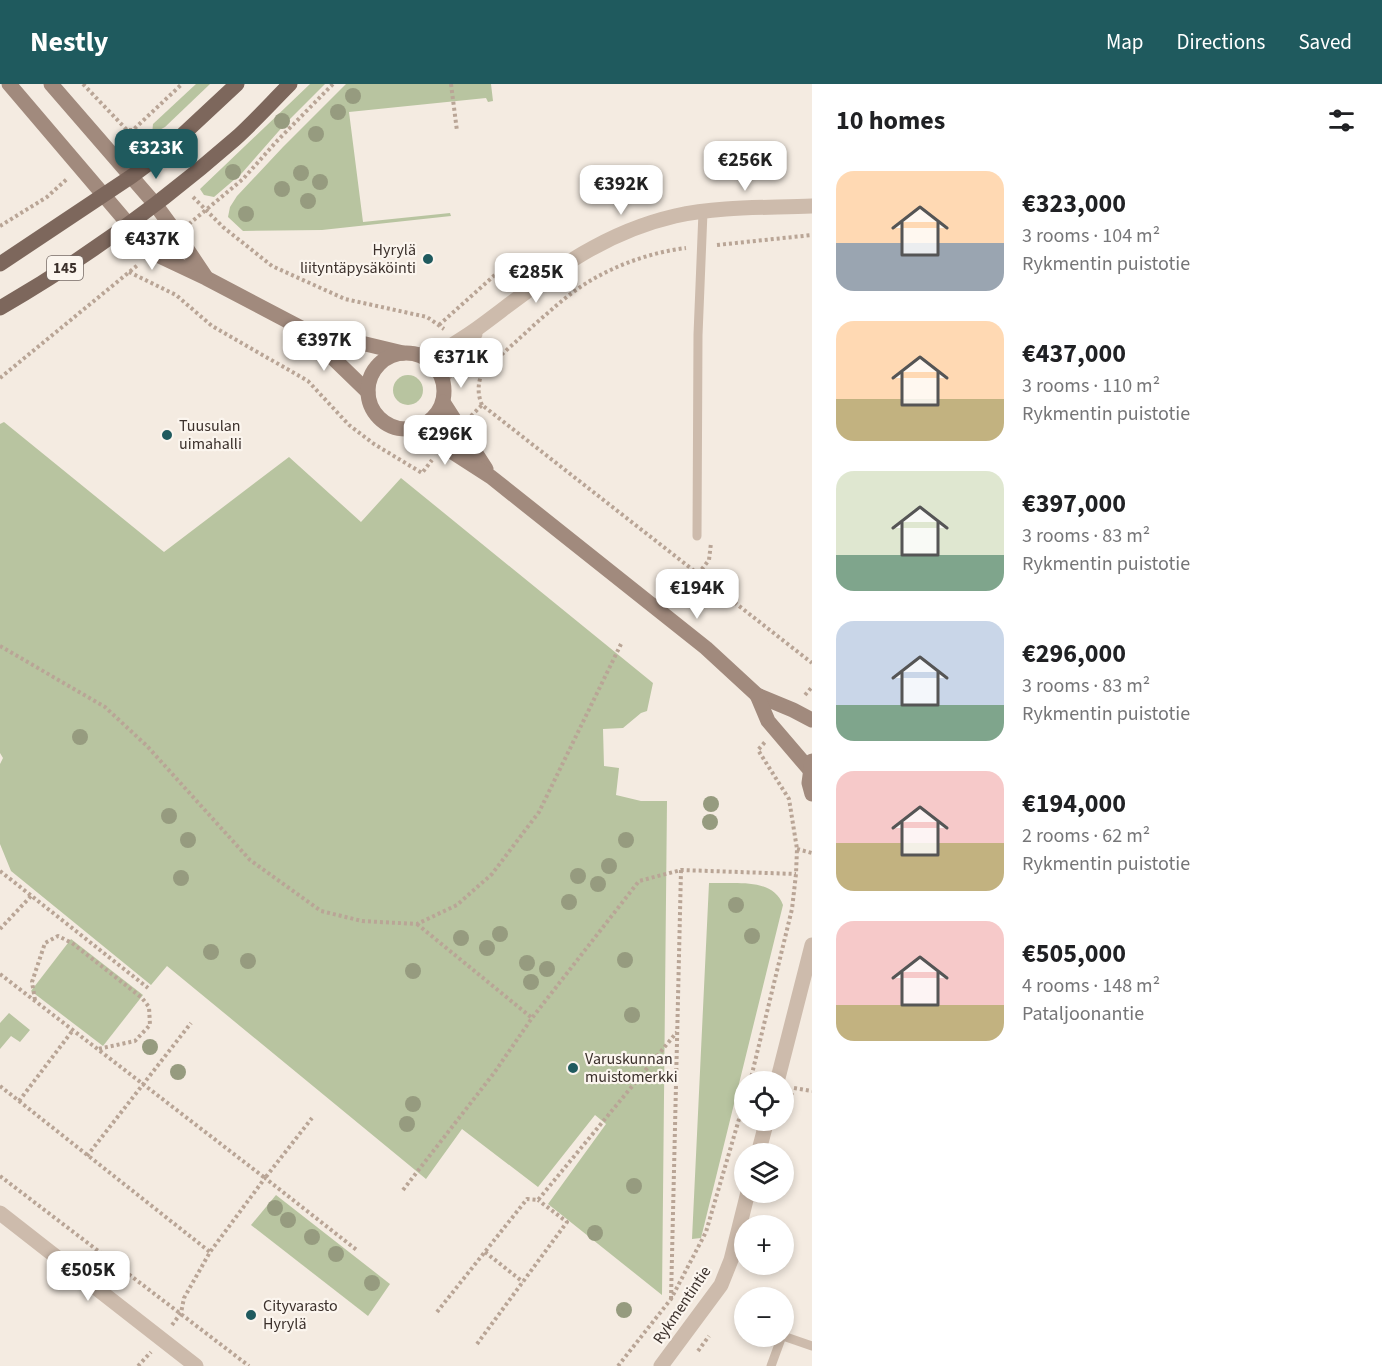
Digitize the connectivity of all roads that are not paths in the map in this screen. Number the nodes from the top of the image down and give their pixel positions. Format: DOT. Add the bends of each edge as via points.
graph roads {
  1 [pos="9,84"];
  2 [pos="51,84"];
  3 [pos="237,84"];
  4 [pos="290,84"];
  5 [pos="132,176"];
  6 [pos="103,196"];
  7 [pos="155,204"];
  8 [pos="812,206"];
  9 [pos="703,212"];
  10 [pos="128,224"];
  11 [pos="0,264"];
  12 [pos="206,278"];
  13 [pos="0,308"];
  14 [pos="303,329"];
  15 [pos="459,346"];
  16 [pos="403,353"];
  17 [pos="429,360"];
  18 [pos="442,378"];
  19 [pos="368,392"];
  20 [pos="443,402"];
  21 [pos="415,428"];
  22 [pos="491,477"];
  23 [pos="696,536"];
  24 [pos="757,695"];
  25 [pos="812,720"];
  26 [pos="811,765"];
  27 [pos="812,794"];
  28 [pos="812,945"];
  29 [pos="780,1071"];
  30 [pos="745,1203"];
  31 [pos="0,1213"];
  32 [pos="794,1340"];
  33 [pos="812,1346"];
  34 [pos="778,1347"];
  35 [pos="670,1363"];
  36 [pos="196,1366"];
  37 [pos="771,1366"];
  1 -- 6 [label="street"];
  2 -- 5 [label="street"];
  3 -- 5 [label="main road, 145" via="163,153"];
  4 -- 7 [label="main road, 145" via="237,137"];
  5 -- 6 [label="main road, 145"];
  5 -- 7 [label="street"];
  6 -- 10 [label="street"];
  6 -- 11 [label="main road, 145"];
  7 -- 10 [label="main road, 145"];
  7 -- 12 [label="street"];
  8 -- 9 [label="street"];
  9 -- 15 [label="street" via="651,223 595,246 532,286"];
  9 -- 23 [label="lane"];
  10 -- 12 [label="street" via="153,253"];
  10 -- 13 [label="main road, 145" via="71,265"];
  12 -- 14 [label="street"];
  14 -- 16 [label="street"];
  14 -- 19 [label="street"];
  15 -- 17 [label="street"];
  15 -- 18 [label="street"];
  16 -- 17 [label="street"];
  16 -- 19 [label="street" via="389,357 374,370"];
  17 -- 18 [label="street"];
  18 -- 20 [label="street"];
  19 -- 21 [label="street" via="375,413 383,421 393,427"];
  20 -- 21 [label="street" via="433,418"];
  20 -- 22 [label="street"];
  21 -- 22 [label="street"];
  22 -- 24 [label="street" via="706,648"];
  24 -- 25 [label="street"];
  24 -- 26 [label="street" via="768,721"];
  26 -- 27 [label="street"];
  28 -- 29 [label="street"];
  30 -- 35 [label="street, Rykmentintie" via="721,1285"];
  31 -- 36 [label="street"];
  32 -- 33 [label="lane"];
  34 -- 37 [label="lane"];
}
